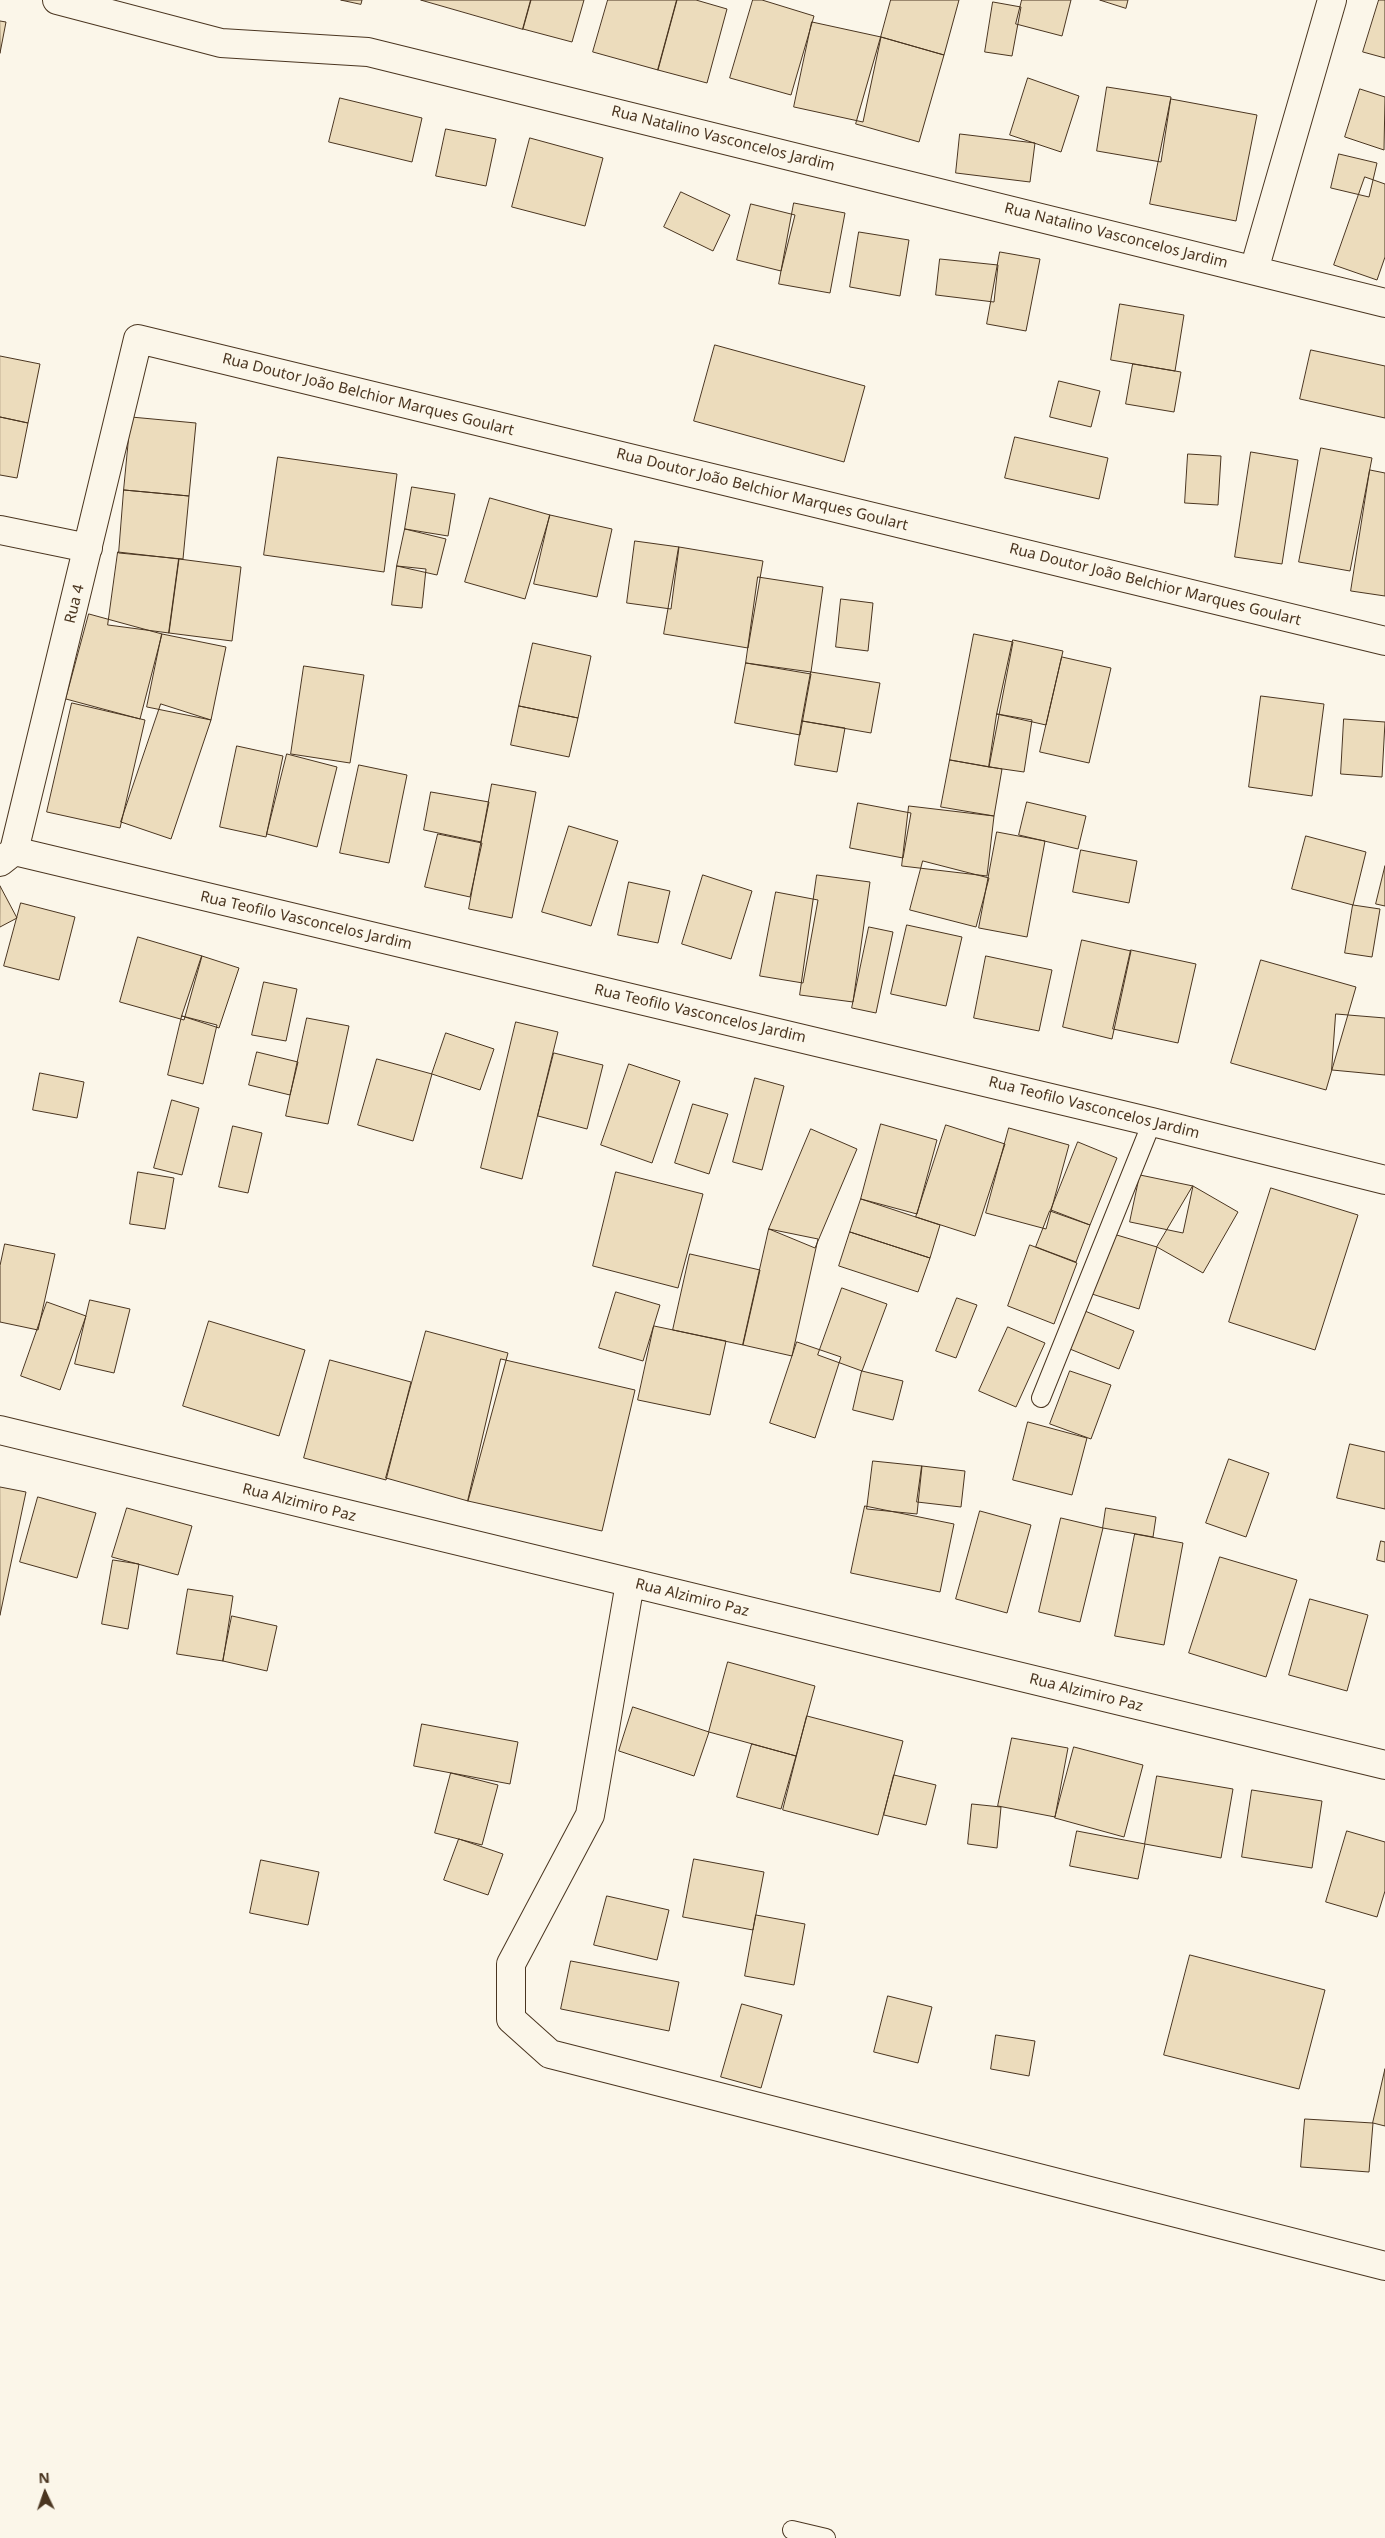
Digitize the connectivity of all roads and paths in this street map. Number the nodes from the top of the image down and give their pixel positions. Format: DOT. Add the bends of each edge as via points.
graph roads {
  1 [pos="57,0"];
  2 [pos="1332,0"];
  3 [pos="1254,270"];
  4 [pos="1385,303"];
  5 [pos="138,339"];
  6 [pos="0,530"];
  7 [pos="88,548"];
  8 [pos="1385,641"];
  9 [pos="7,856"];
  10 [pos="1152,1122"];
  11 [pos="1385,1180"];
  12 [pos="1041,1398"];
  13 [pos="0,1430"];
  14 [pos="630,1583"];
  15 [pos="1385,1765"];
  16 [pos="1385,2266"];
  17 [pos="792,2530"];
  18 [pos="826,2538"];
  1 -- 3 [label="street, Rua Natalino Vasconcelos Jardim" via="221,43 368,52"];
  2 -- 3 [label="street"];
  3 -- 4 [label="street, Rua Natalino Vasconcelos Jardim"];
  5 -- 7 [label="street, Rua 4"];
  5 -- 8 [label="street, Rua Doutor João Belchior Marques Goulart"];
  6 -- 7 [label="street"];
  7 -- 9 [label="street, Rua 4"];
  9 -- 10 [label="street, Rua Teofilo Vasconcelos Jardim"];
  10 -- 11 [label="street, Rua Teofilo Vasconcelos Jardim"];
  10 -- 12 [label="lane"];
  13 -- 14 [label="street, Rua Alzimiro Paz"];
  14 -- 15 [label="street, Rua Alzimiro Paz"];
  14 -- 16 [label="street" via="590,1815 511,1964 511,2019 550,2054"];
  17 -- 18 [label="lane"];
}
